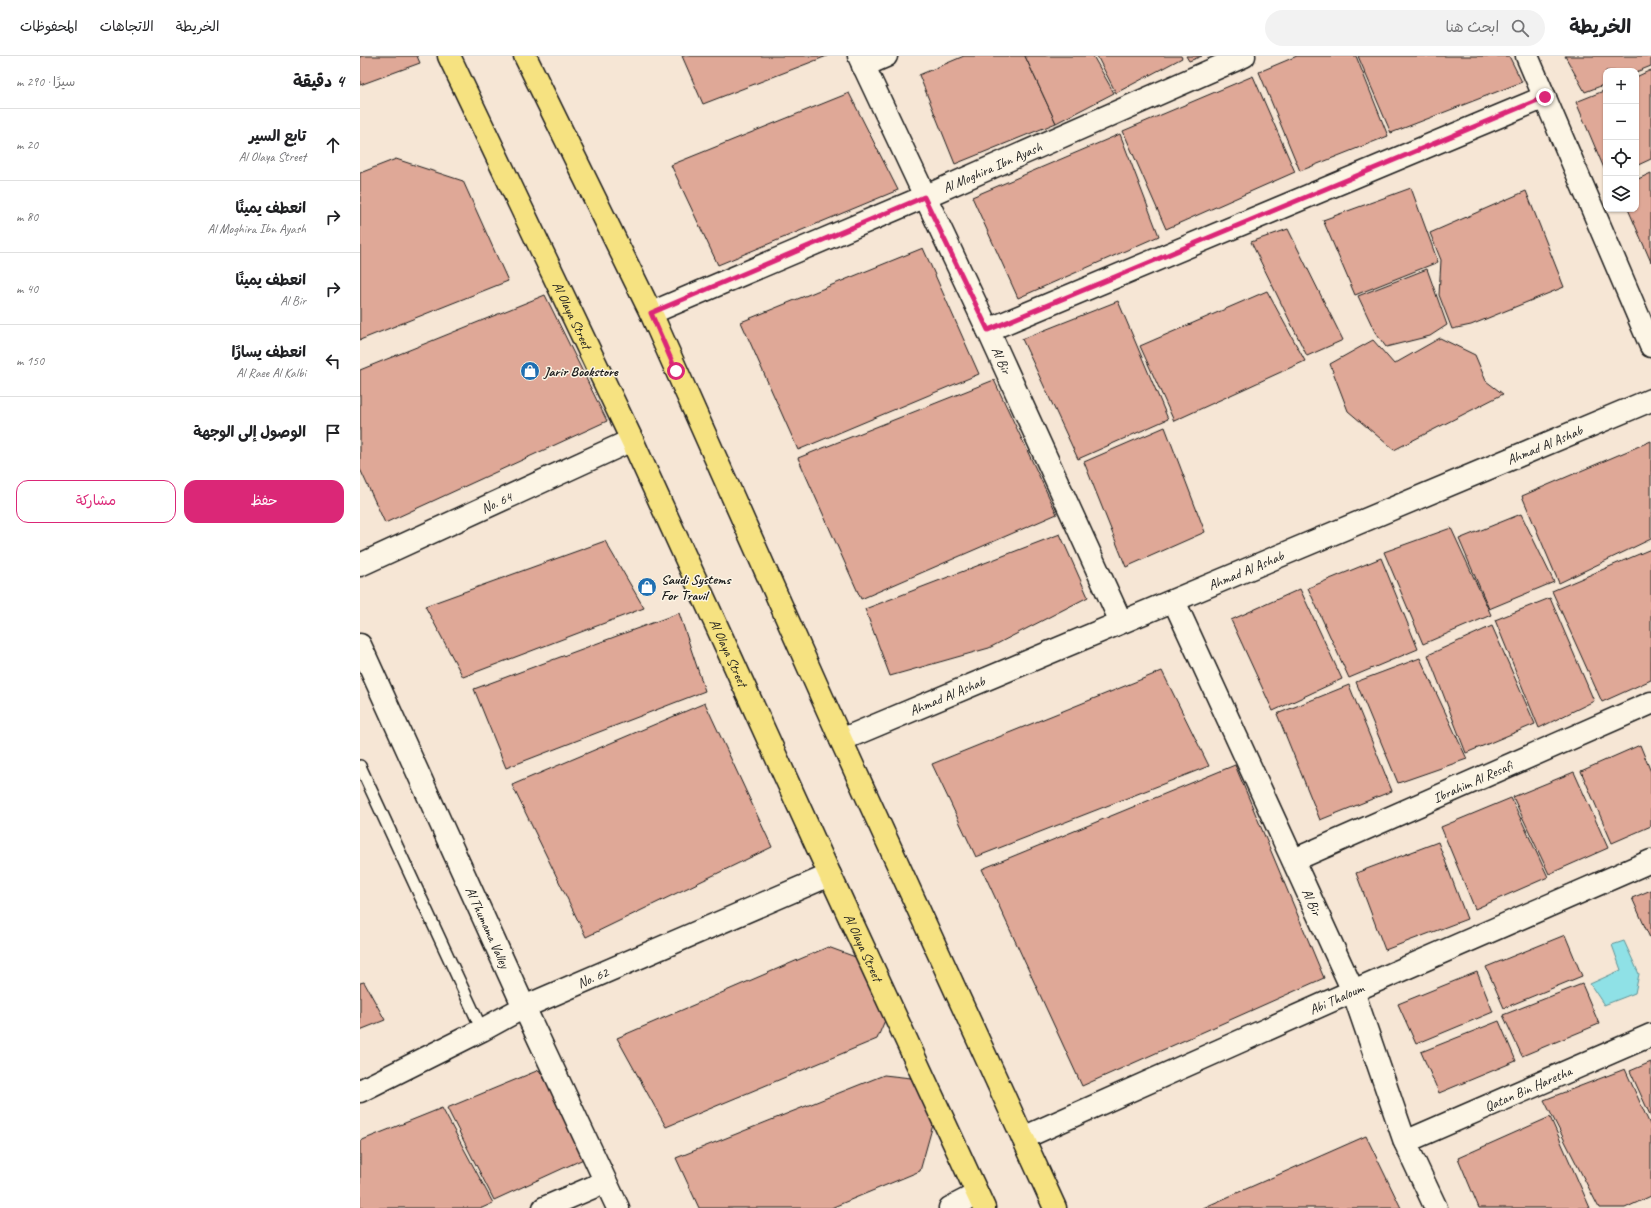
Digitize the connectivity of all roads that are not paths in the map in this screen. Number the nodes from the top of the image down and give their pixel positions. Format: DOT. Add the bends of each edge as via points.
graph roads {
  1 [pos="448,56"];
  2 [pos="525,56"];
  3 [pos="886,56"];
  4 [pos="1244,56"];
  5 [pos="1527,56"];
  6 [pos="861,61"];
  7 [pos="1545,97"];
  8 [pos="924,197"];
  9 [pos="651,313"];
  10 [pos="988,330"];
  11 [pos="1651,346"];
  12 [pos="1651,400"];
  13 [pos="632,440"];
  14 [pos="360,565"];
  15 [pos="1174,601"];
  16 [pos="1121,622"];
  17 [pos="360,645"];
  18 [pos="1651,703"];
  19 [pos="841,740"];
  20 [pos="360,766"];
  21 [pos="1294,860"];
  22 [pos="1651,861"];
  23 [pos="830,875"];
  24 [pos="1353,991"];
  25 [pos="524,1007"];
  26 [pos="482,1030"];
  27 [pos="1651,1035"];
  28 [pos="360,1091"];
  29 [pos="1023,1138"];
  30 [pos="1405,1142"];
  31 [pos="605,1182"];
  32 [pos="981,1201"];
  33 [pos="544,1208"];
  34 [pos="618,1208"];
  35 [pos="950,1208"];
  36 [pos="1055,1208"];
  37 [pos="1436,1208"];
  1 -- 13 [label="main road, Al Olaya Street"];
  2 -- 9 [label="main road"];
  3 -- 6 [label="street"];
  4 -- 8 [label="street, Al Moghira Ibn Ayash"];
  5 -- 7 [label="street"];
  6 -- 8 [label="street, Al Bir"];
  7 -- 10 [label="street"];
  7 -- 11 [label="street"];
  8 -- 9 [label="street, Al Moghira Ibn Ayash"];
  8 -- 10 [label="street, Al Bir"];
  9 -- 19 [label="main road"];
  10 -- 16 [label="street, Al Bir"];
  12 -- 15 [label="street, Ahmad Al Ashab"];
  13 -- 14 [label="street, No. 64"];
  13 -- 23 [label="main road, Al Olaya Street"];
  15 -- 16 [label="street, Ahmad Al Ashab"];
  15 -- 21 [label="street, Al Bir"];
  16 -- 19 [label="street, Ahmad Al Ashab"];
  17 -- 25 [label="street, Al Thumama Valley"];
  18 -- 21 [label="street, Ibrahim Al Resafi"];
  19 -- 29 [label="main road"];
  20 -- 26 [label="lane"];
  21 -- 24 [label="street, Al Bir"];
  22 -- 24 [label="street, Abi Thaloum"];
  23 -- 25 [label="street, No. 62"];
  23 -- 32 [label="main road, Al Olaya Street"];
  24 -- 29 [label="street, Abi Thaloum"];
  24 -- 30 [label="street, Al Bir"];
  25 -- 26 [label="street, No. 62"];
  25 -- 31 [label="street, Al Thumama Valley"];
  26 -- 28 [label="street, No. 62"];
  27 -- 30 [label="street, Qatan Bin Haretha"];
  29 -- 36 [label="main road"];
  30 -- 37 [label="street, Al Bir"];
  31 -- 33 [label="street"];
  31 -- 34 [label="street, Al Thumama Valley"];
  32 -- 35 [label="street"];
}
